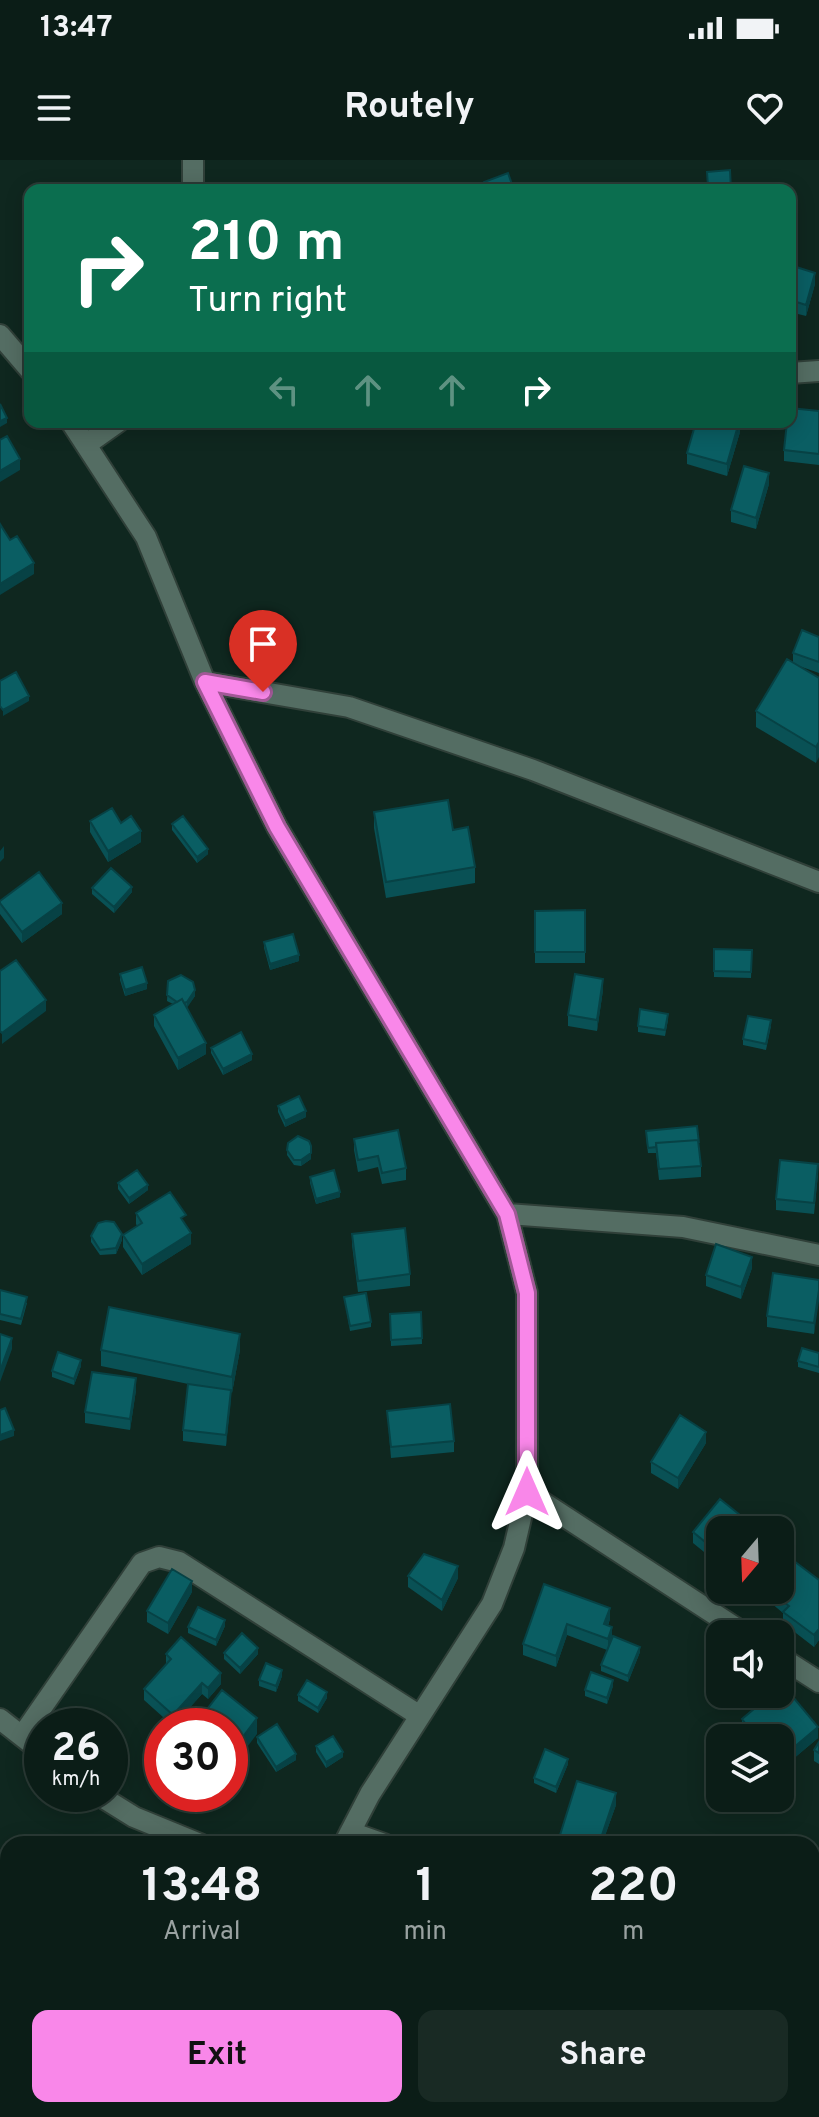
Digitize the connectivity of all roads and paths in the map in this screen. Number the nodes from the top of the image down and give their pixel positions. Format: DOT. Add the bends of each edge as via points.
graph roads {
  1 [pos="193,160"];
  2 [pos="193,184"];
  3 [pos="0,335"];
  4 [pos="24,363"];
  5 [pos="819,371"];
  6 [pos="796,373"];
  7 [pos="75,428"];
  8 [pos="110,428"];
  9 [pos="87,444"];
  10 [pos="205,682"];
  11 [pos="819,882"];
  12 [pos="507,1214"];
  13 [pos="819,1255"];
  14 [pos="527,1492"];
  15 [pos="724,1620"];
  16 [pos="794,1666"];
  17 [pos="819,1682"];
  18 [pos="420,1716"];
  19 [pos="0,1719"];
  20 [pos="22,1736"];
  21 [pos="126,1812"];
  22 [pos="180,1836"];
  23 [pos="348,1836"];
  1 -- 2 [label="street"];
  3 -- 4 [label="street"];
  5 -- 6 [label="street"];
  7 -- 9 [label="street"];
  8 -- 9 [label="street"];
  9 -- 10 [label="street" via="146,537"];
  10 -- 11 [label="street" via="349,707 533,770"];
  10 -- 12 [label="street" via="277,827"];
  12 -- 13 [label="street" via="683,1227"];
  12 -- 14 [label="street" via="527,1293"];
  14 -- 15 [label="street"];
  14 -- 18 [label="street" via="514,1548 492,1604"];
  16 -- 17 [label="street"];
  18 -- 20 [label="street" via="179,1562 159,1557 142,1563"];
  18 -- 23 [label="street"];
  19 -- 20 [label="street"];
  21 -- 22 [label="street"];
}
